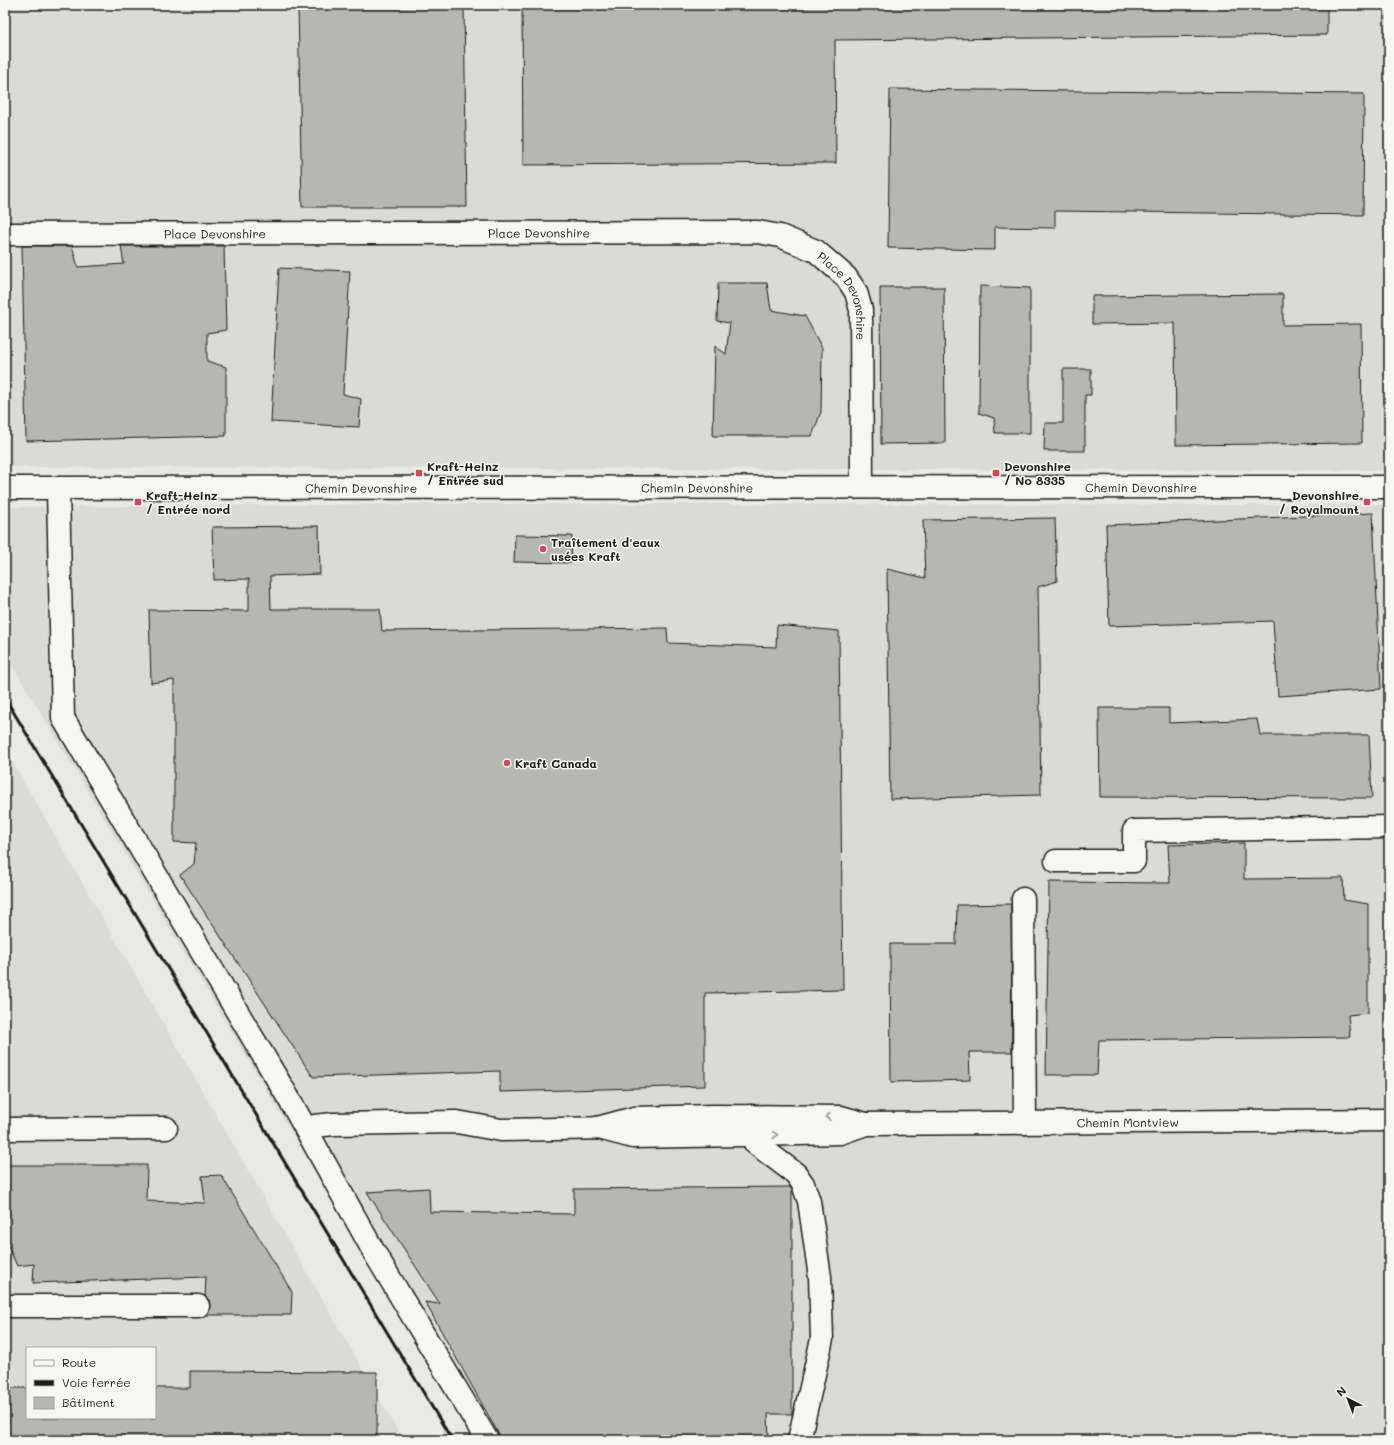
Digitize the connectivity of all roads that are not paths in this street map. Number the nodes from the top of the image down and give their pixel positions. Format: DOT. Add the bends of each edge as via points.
graph roads {
  1 [pos="5,234"];
  2 [pos="862,487"];
  3 [pos="1389,487"];
  4 [pos="5,488"];
  5 [pos="58,488"];
  6 [pos="1389,827"];
  7 [pos="1056,861"];
  8 [pos="1023,899"];
  9 [pos="1389,1120"];
  10 [pos="1025,1123"];
  11 [pos="751,1126"];
  12 [pos="166,1128"];
  13 [pos="5,1129"];
  14 [pos="306,1130"];
  15 [pos="5,1306"];
  16 [pos="198,1306"];
  17 [pos="487,1440"];
  18 [pos="799,1440"];
  1 -- 2 [label="street, Place Devonshire" via="758,232 780,236 816,251 846,277 856,292 861,310"];
  2 -- 3 [label="street, Chemin Devonshire"];
  2 -- 5 [label="street, Chemin Devonshire"];
  4 -- 5 [label="street, Chemin Devonshire"];
  5 -- 14 [label="street" via="63,718"];
  6 -- 7 [label="street" via="1134,831 1134,861"];
  8 -- 10 [label="street"];
  9 -- 10 [label="street, Chemin Montview"];
  10 -- 11 [label="street, Chemin Montview" via="866,1124 841,1117"];
  11 -- 14 [label="street, Chemin Montview" via="634,1118 597,1128 500,1130 458,1122 322,1124"];
  11 -- 18 [label="street" via="754,1144 800,1178 809,1201 821,1287 822,1339"];
  12 -- 13 [label="street"];
  14 -- 17 [label="street" via="374,1252"];
  15 -- 16 [label="street"];
}
